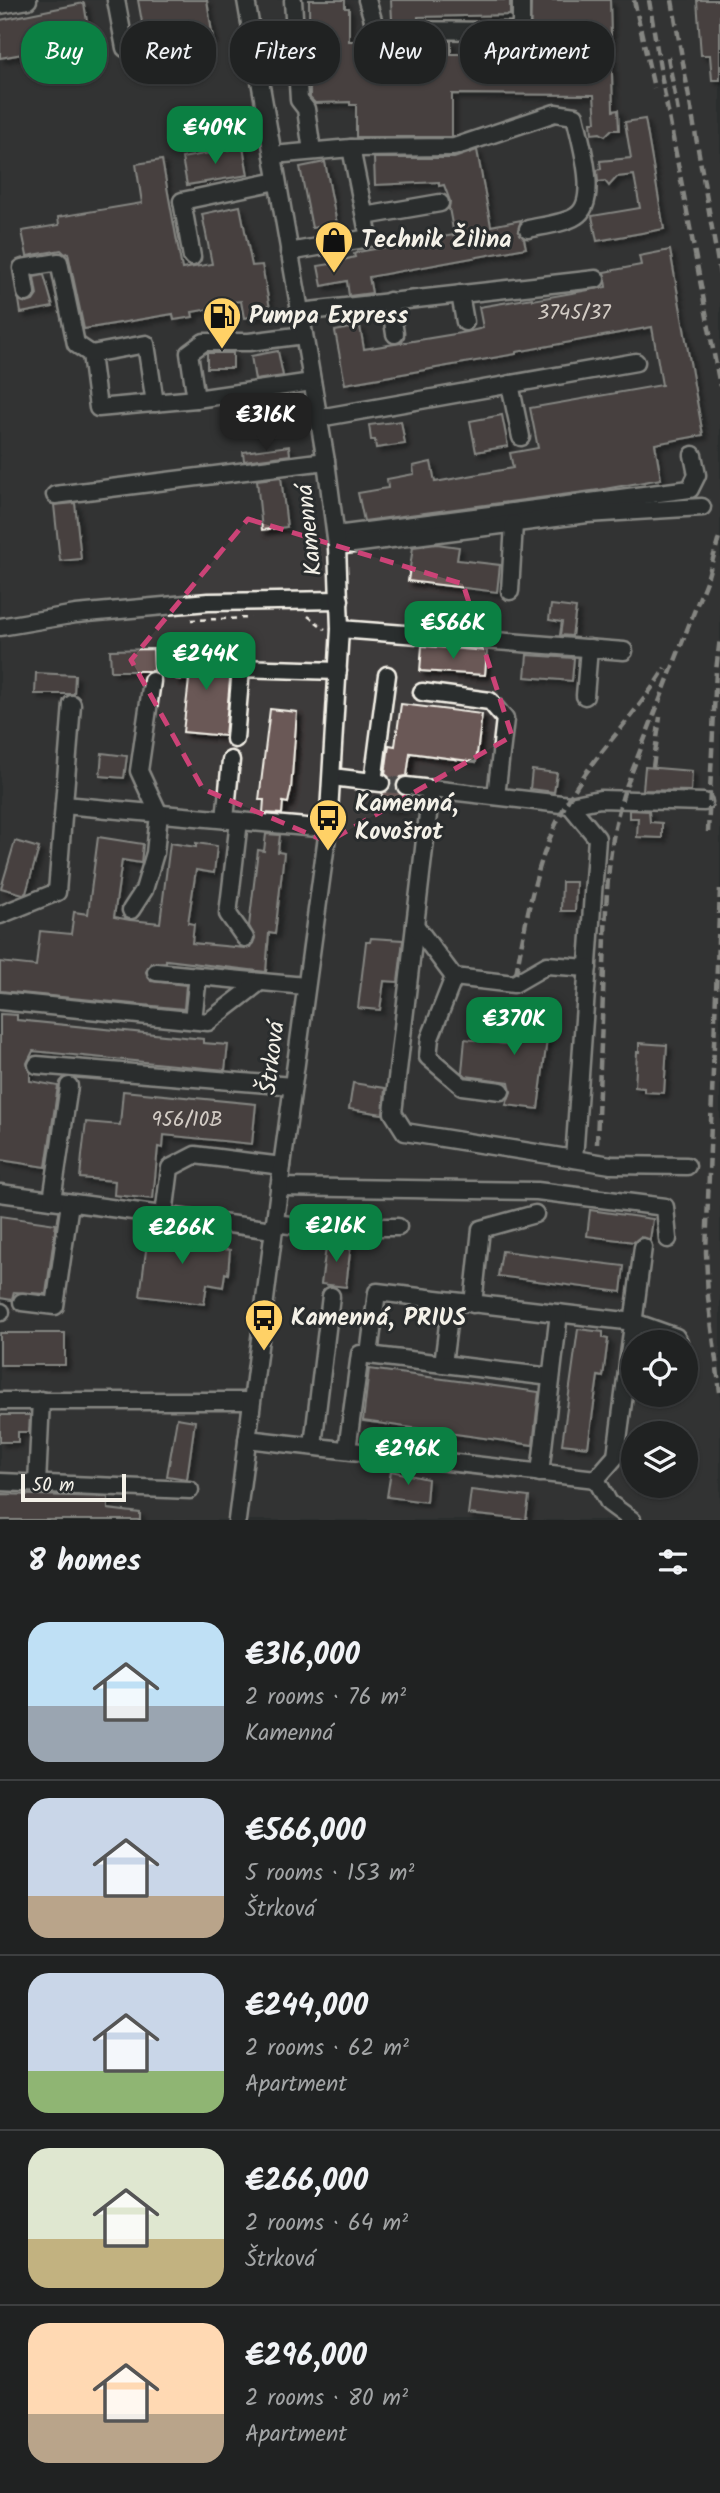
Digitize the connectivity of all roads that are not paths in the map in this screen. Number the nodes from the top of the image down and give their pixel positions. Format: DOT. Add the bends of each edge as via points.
graph roads {
  1 [pos="28,0"];
  2 [pos="117,0"];
  3 [pos="246,0"];
  4 [pos="293,0"];
  5 [pos="367,0"];
  6 [pos="521,0"];
  7 [pos="0,2"];
  8 [pos="121,24"];
  9 [pos="351,148"];
  10 [pos="312,151"];
  11 [pos="273,155"];
  12 [pos="277,181"];
  13 [pos="440,203"];
  14 [pos="365,216"];
  15 [pos="528,229"];
  16 [pos="289,252"];
  17 [pos="192,257"];
  18 [pos="596,279"];
  19 [pos="26,293"];
  20 [pos="460,294"];
  21 [pos="390,302"];
  22 [pos="300,312"];
  23 [pos="465,323"];
  24 [pos="395,334"];
  25 [pos="304,335"];
  26 [pos="91,354"];
  27 [pos="636,362"];
  28 [pos="312,382"];
  29 [pos="510,384"];
  30 [pos="196,399"];
  31 [pos="155,403"];
  32 [pos="318,418"];
  33 [pos="521,437"];
  34 [pos="693,455"];
  35 [pos="326,461"];
  36 [pos="55,495"];
  37 [pos="702,507"];
  38 [pos="514,524"];
  39 [pos="336,540"];
  40 [pos="510,591"];
  41 [pos="340,600"];
  42 [pos="0,627"];
  43 [pos="340,629"];
  44 [pos="589,648"];
  45 [pos="624,651"];
  46 [pos="338,671"];
  47 [pos="387,675"];
  48 [pos="152,681"];
  49 [pos="422,692"];
  50 [pos="585,696"];
  51 [pos="72,704"];
  52 [pos="234,739"];
  53 [pos="231,760"];
  54 [pos="331,778"];
  55 [pos="406,786"];
  56 [pos="431,789"];
  57 [pos="496,796"];
  58 [pos="704,802"];
  59 [pos="570,804"];
  60 [pos="64,806"];
  61 [pos="159,814"];
  62 [pos="232,820"];
  63 [pos="328,829"];
  64 [pos="131,910"];
  65 [pos="0,915"];
  66 [pos="415,925"];
  67 [pos="245,939"];
  68 [pos="588,968"];
  69 [pos="156,972"];
  70 [pos="198,976"];
  71 [pos="454,977"];
  72 [pos="260,982"];
  73 [pos="305,986"];
  74 [pos="0,1001"];
  75 [pos="193,1020"];
  76 [pos="37,1065"];
  77 [pos="69,1086"];
  78 [pos="292,1086"];
  79 [pos="501,1091"];
  80 [pos="574,1159"];
  81 [pos="282,1166"];
  82 [pos="687,1166"];
  83 [pos="279,1187"];
  84 [pos="0,1193"];
  85 [pos="52,1200"];
  86 [pos="70,1203"];
  87 [pos="535,1214"];
  88 [pos="164,1215"];
  89 [pos="274,1226"];
  90 [pos="398,1227"];
  91 [pos="668,1239"];
  92 [pos="643,1247"];
  93 [pos="331,1296"];
  94 [pos="451,1301"];
  95 [pos="22,1302"];
  96 [pos="473,1304"];
  97 [pos="559,1313"];
  98 [pos="634,1322"];
  99 [pos="656,1330"];
  100 [pos="369,1355"];
  101 [pos="443,1364"];
  102 [pos="551,1377"];
  103 [pos="41,1400"];
  104 [pos="0,1401"];
  105 [pos="251,1401"];
  106 [pos="247,1439"];
  107 [pos="313,1446"];
  108 [pos="347,1450"];
  109 [pos="540,1473"];
  110 [pos="596,1479"];
  111 [pos="0,1482"];
  112 [pos="37,1484"];
  113 [pos="190,1490"];
  114 [pos="238,1520"];
  115 [pos="632,1520"];
  1 -- 7 [label="street"];
  2 -- 8 [label="street"];
  3 -- 11 [label="street, Kamenná"];
  4 -- 10 [label="street" via="299,100 306,110"];
  5 -- 6 [label="street" via="376,30 521,32"];
  9 -- 10 [label="street"];
  9 -- 14 [label="street"];
  9 -- 15 [label="street" via="454,147 555,113 575,116 589,191 585,208 576,217"];
  10 -- 11 [label="street"];
  11 -- 12 [label="street, Kamenná"];
  12 -- 16 [label="street, Kamenná"];
  12 -- 17 [label="street" via="182,201"];
  13 -- 14 [label="street"];
  14 -- 16 [label="street" via="369,238"];
  16 -- 22 [label="street, Kamenná"];
  18 -- 20 [label="street"];
  19 -- 26 [label="street" via="22,268 59,262 76,344"];
  20 -- 21 [label="street"];
  20 -- 23 [label="street"];
  21 -- 22 [label="street"];
  21 -- 24 [label="street"];
  22 -- 25 [label="street, Kamenná"];
  25 -- 28 [label="street, Kamenná"];
  25 -- 30 [label="street" via="204,342 189,353"];
  26 -- 31 [label="street" via="98,408"];
  26 -- 31 [label="street" via="146,344"];
  27 -- 29 [label="street"];
  28 -- 30 [label="street"];
  28 -- 32 [label="street, Kamenná"];
  29 -- 32 [label="street"];
  29 -- 33 [label="street"];
  30 -- 31 [label="street"];
  32 -- 35 [label="street, Kamenná"];
  34 -- 39 [label="street" via="697,475 690,489"];
  35 -- 36 [label="street"];
  35 -- 39 [label="street, Kamenná"];
  37 -- 38 [label="street"];
  38 -- 39 [label="street"];
  38 -- 40 [label="street"];
  39 -- 41 [label="street, Kamenná"];
  41 -- 42 [label="street" via="208,602 76,614"];
  41 -- 43 [label="street, Štrková"];
  43 -- 44 [label="street"];
  43 -- 46 [label="street, Štrková"];
  44 -- 45 [label="street"];
  44 -- 50 [label="street"];
  46 -- 52 [label="street" via="242,668"];
  46 -- 54 [label="street, Štrková"];
  47 -- 54 [label="street" via="378,783"];
  48 -- 61 [label="street" via="139,771"];
  49 -- 57 [label="street" via="491,701 505,719"];
  51 -- 60 [label="street"];
  53 -- 62 [label="street"];
  54 -- 63 [label="street, Štrková"];
  55 -- 56 [label="street"];
  56 -- 57 [label="street"];
  56 -- 66 [label="street"];
  57 -- 59 [label="street"];
  58 -- 59 [label="street" via="600,799"];
  59 -- 68 [label="street" via="597,838"];
  60 -- 61 [label="street"];
  60 -- 65 [label="street" via="57,892"];
  61 -- 62 [label="street"];
  61 -- 64 [label="street" via="144,890"];
  62 -- 63 [label="street"];
  62 -- 67 [label="street" via="228,915"];
  63 -- 73 [label="street, Štrková"];
  66 -- 71 [label="street"];
  66 -- 80 [label="street" via="393,1113 405,1132"];
  68 -- 71 [label="street" via="547,965 513,984"];
  68 -- 80 [label="street"];
  69 -- 70 [label="street"];
  70 -- 72 [label="street"];
  70 -- 75 [label="street"];
  71 -- 79 [label="street" via="430,1038 428,1057 462,1086"];
  72 -- 73 [label="street"];
  72 -- 75 [label="street" via="208,1022"];
  73 -- 78 [label="street, Štrková"];
  74 -- 75 [label="street"];
  76 -- 78 [label="street"];
  77 -- 85 [label="street"];
  78 -- 81 [label="street, Štrková"];
  80 -- 82 [label="street" via="611,1165"];
  81 -- 83 [label="street, Štrková"];
  81 -- 88 [label="street" via="195,1155 170,1168"];
  83 -- 89 [label="street, Štrková"];
  83 -- 91 [label="street" via="537,1191 653,1205 665,1207"];
  84 -- 85 [label="street"];
  85 -- 86 [label="street"];
  86 -- 88 [label="street"];
  86 -- 95 [label="street" via="55,1306"];
  87 -- 96 [label="street" via="481,1229"];
  88 -- 89 [label="street"];
  89 -- 90 [label="street"];
  89 -- 105 [label="street, Štrková"];
  92 -- 98 [label="street"];
  93 -- 107 [label="street"];
  94 -- 96 [label="street"];
  94 -- 100 [label="street" via="377,1292"];
  94 -- 101 [label="street"];
  96 -- 97 [label="street"];
  97 -- 98 [label="street"];
  97 -- 102 [label="street"];
  98 -- 99 [label="street"];
  98 -- 110 [label="street" via="616,1456"];
  100 -- 101 [label="street"];
  100 -- 108 [label="street" via="360,1354"];
  101 -- 102 [label="street"];
  102 -- 109 [label="street"];
  103 -- 104 [label="street"];
  103 -- 105 [label="street"];
  103 -- 112 [label="street"];
  105 -- 106 [label="street, Štrková"];
  106 -- 107 [label="street"];
  106 -- 114 [label="street, Štrková"];
  107 -- 108 [label="street"];
  108 -- 109 [label="street"];
  109 -- 110 [label="street"];
  110 -- 115 [label="street" via="609,1503"];
  111 -- 112 [label="street"];
  112 -- 113 [label="street"];
}
